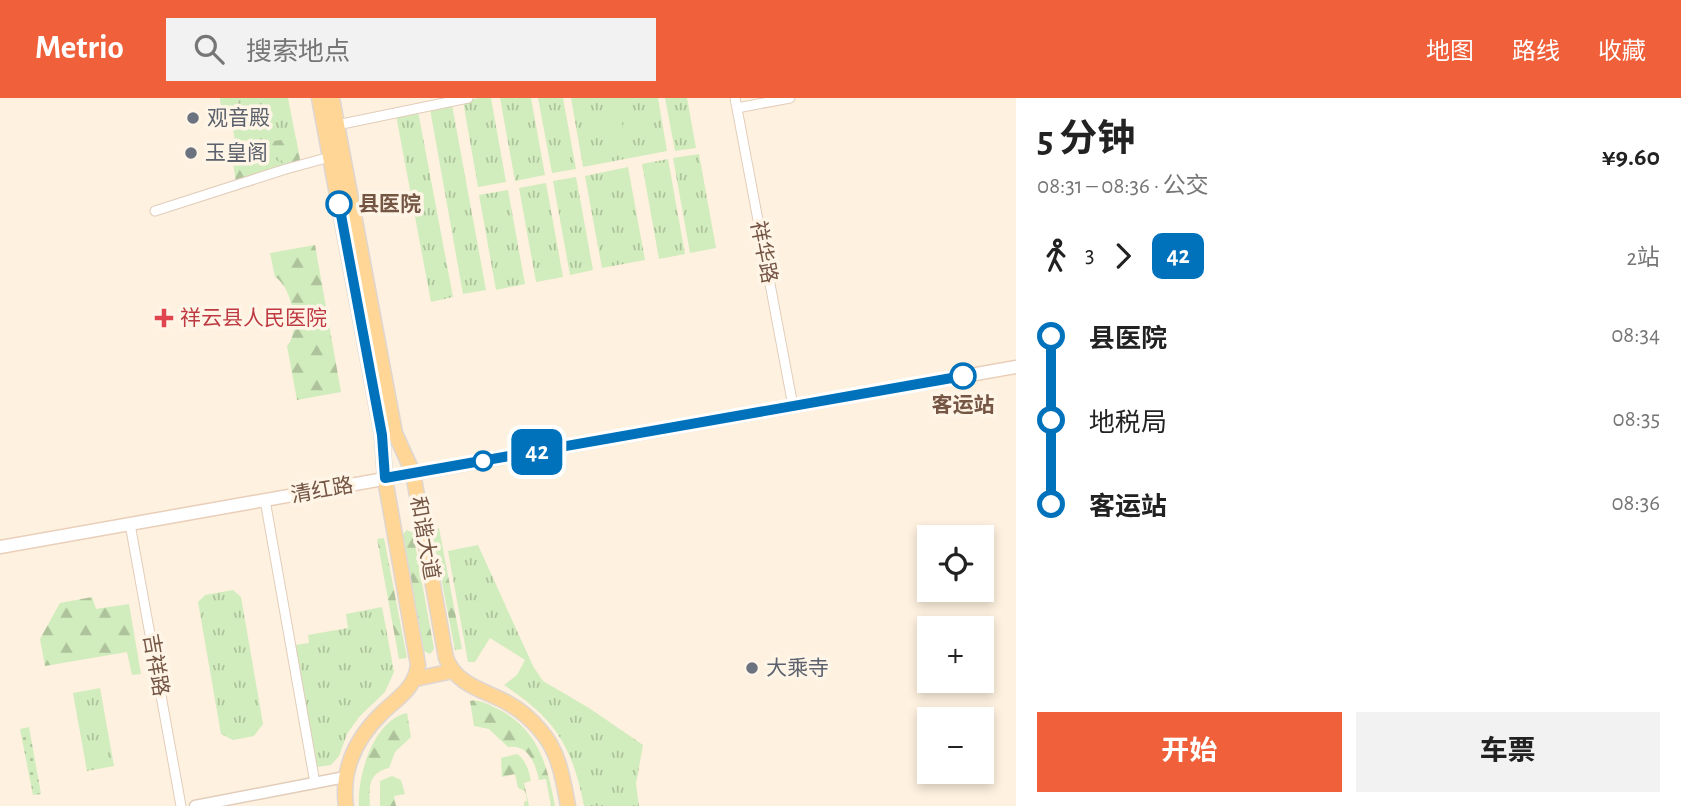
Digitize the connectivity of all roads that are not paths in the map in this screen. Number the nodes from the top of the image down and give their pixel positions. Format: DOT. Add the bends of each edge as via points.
graph roads {
  1 [pos="319,98"];
  2 [pos="332,98"];
  3 [pos="468,98"];
  4 [pos="790,98"];
  5 [pos="736,103"];
  6 [pos="337,125"];
  7 [pos="330,157"];
  8 [pos="155,211"];
  9 [pos="1016,367"];
  10 [pos="793,406"];
  11 [pos="413,473"];
  12 [pos="385,478"];
  13 [pos="265,500"];
  14 [pos="130,524"];
  15 [pos="0,547"];
  16 [pos="453,671"];
  17 [pos="415,679"];
  18 [pos="345,777"];
  19 [pos="315,783"];
  20 [pos="181,806"];
  21 [pos="195,806"];
  22 [pos="346,806"];
  23 [pos="568,806"];
  1 -- 7 [label="main road, 和谐大道"];
  2 -- 6 [label="main road, 和谐大道"];
  3 -- 6 [label="street"];
  4 -- 5 [label="street"];
  5 -- 10 [label="street, 祥华路"];
  6 -- 11 [label="main road, 和谐大道" via="395,433"];
  7 -- 8 [label="street"];
  7 -- 12 [label="main road, 和谐大道" via="382,435"];
  9 -- 10 [label="main road, 清红路"];
  10 -- 11 [label="main road, 清红路"];
  11 -- 12 [label="main road, 清红路"];
  11 -- 16 [label="main road, 和谐大道" via="446,658"];
  12 -- 13 [label="main road, 清红路"];
  12 -- 17 [label="main road, 和谐大道" via="417,656"];
  13 -- 14 [label="main road, 清红路"];
  13 -- 19 [label="street"];
  14 -- 15 [label="main road, 清红路"];
  14 -- 20 [label="street, 吉祥路"];
  16 -- 17 [label="main road"];
  16 -- 23 [label="main road" via="515,707 541,731 556,755"];
  17 -- 18 [label="main road" via="369,729"];
  18 -- 19 [label="street"];
  18 -- 22 [label="main road"];
  19 -- 21 [label="street"];
}
